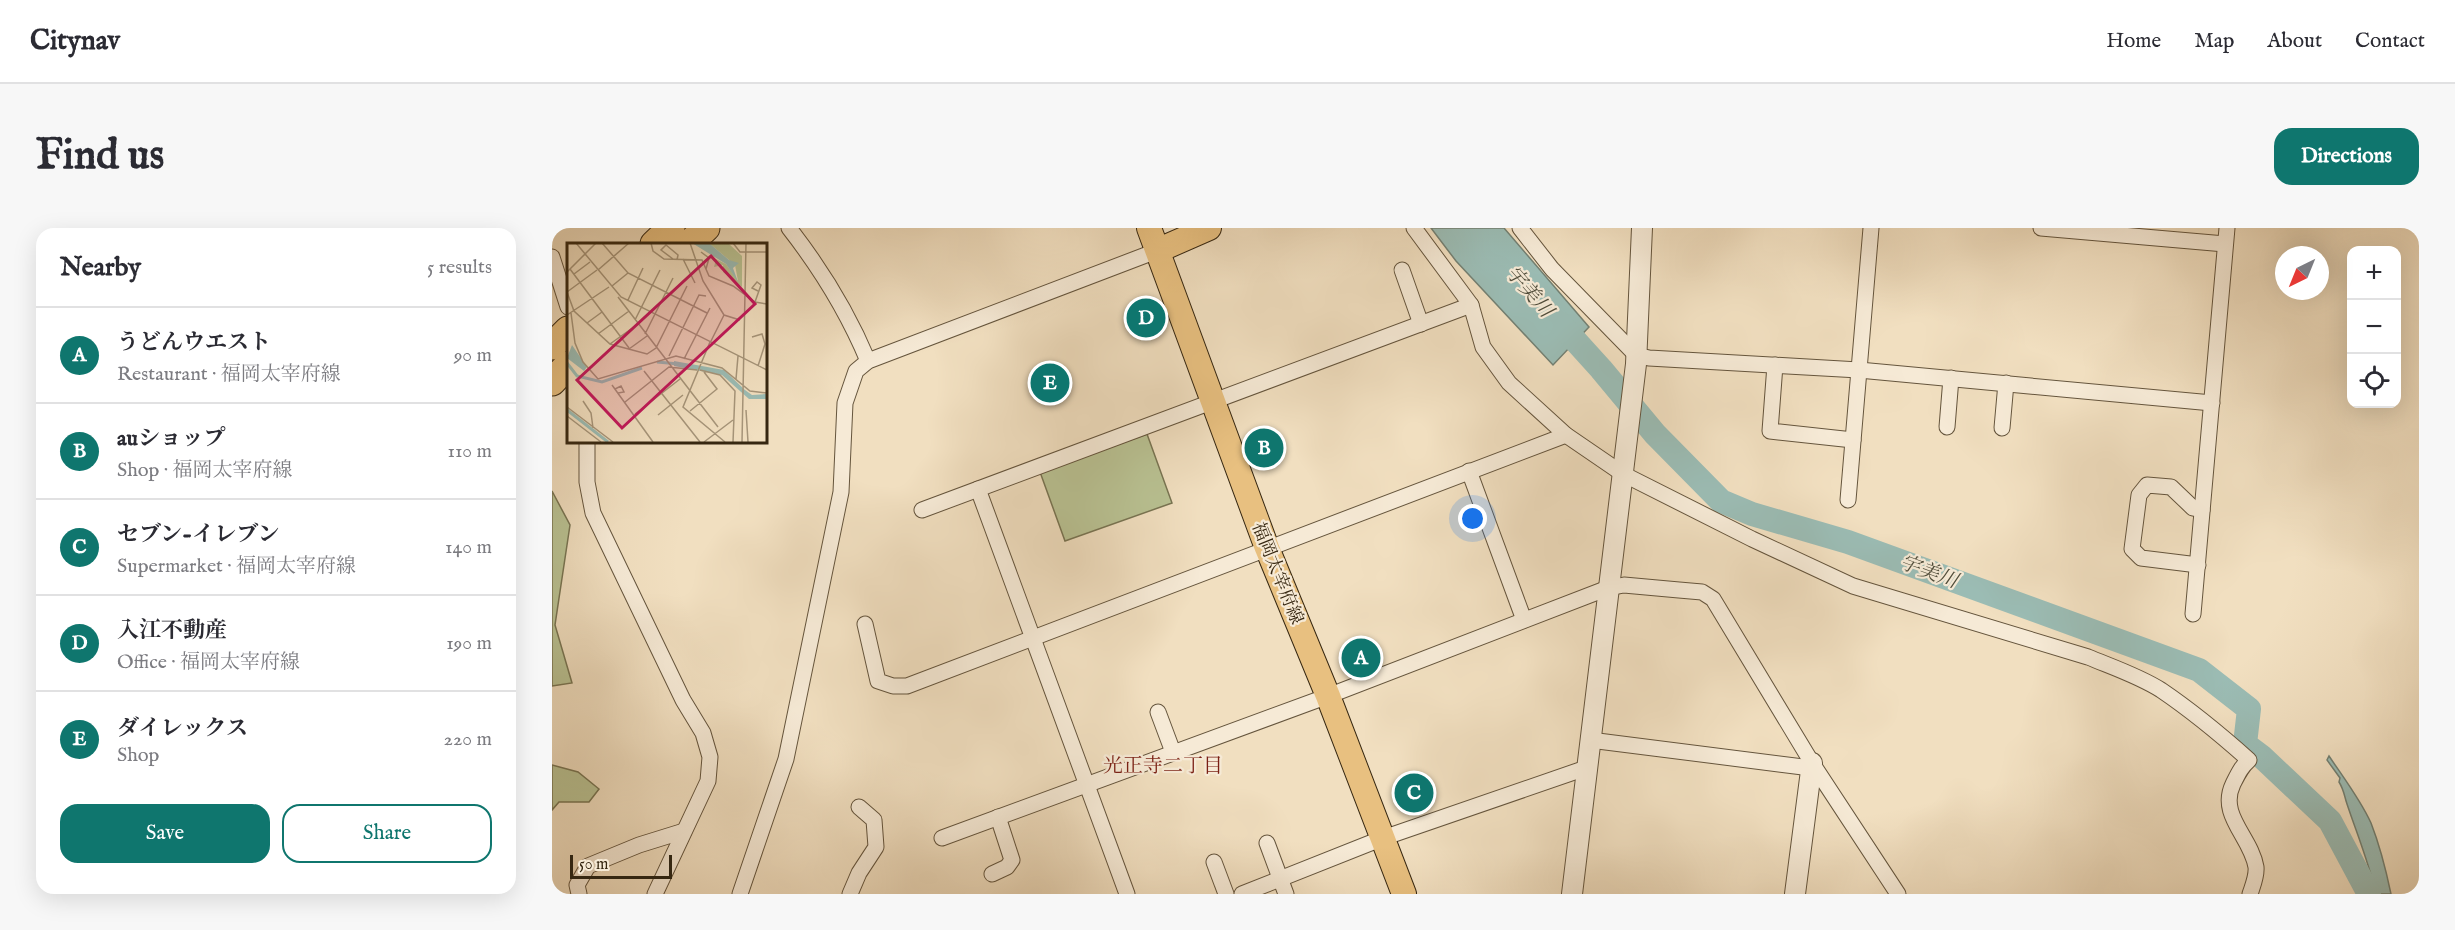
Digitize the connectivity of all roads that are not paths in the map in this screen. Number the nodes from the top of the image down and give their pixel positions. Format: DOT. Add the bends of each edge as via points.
graph roads {
  1 [pos="671,228"];
  2 [pos="706,228"];
  3 [pos="789,228"];
  4 [pos="1149,228"];
  5 [pos="1209,228"];
  6 [pos="1414,228"];
  7 [pos="1520,228"];
  8 [pos="1642,228"];
  9 [pos="1871,228"];
  10 [pos="2041,228"];
  11 [pos="2226,236"];
  12 [pos="655,243"];
  13 [pos="690,243"];
  14 [pos="1159,250"];
  15 [pos="552,257"];
  16 [pos="1402,270"];
  17 [pos="567,304"];
  18 [pos="1472,305"];
  19 [pos="1421,324"];
  20 [pos="567,331"];
  21 [pos="552,346"];
  22 [pos="1636,360"];
  23 [pos="868,361"];
  24 [pos="1775,365"];
  25 [pos="567,366"];
  26 [pos="1859,370"];
  27 [pos="1951,378"];
  28 [pos="552,382"];
  29 [pos="2006,383"];
  30 [pos="1213,401"];
  31 [pos="2212,403"];
  32 [pos="1947,427"];
  33 [pos="2002,428"];
  34 [pos="1566,435"];
  35 [pos="1853,440"];
  36 [pos="587,442"];
  37 [pos="1624,465"];
  38 [pos="1469,471"];
  39 [pos="978,489"];
  40 [pos="1848,500"];
  41 [pos="922,510"];
  42 [pos="2202,510"];
  43 [pos="1267,548"];
  44 [pos="2198,565"];
  45 [pos="1608,588"];
  46 [pos="2193,615"];
  47 [pos="1524,620"];
  48 [pos="865,624"];
  49 [pos="1033,637"];
  50 [pos="1328,696"];
  51 [pos="1158,712"];
  52 [pos="1590,740"];
  53 [pos="1173,752"];
  54 [pos="1811,766"];
  55 [pos="1586,768"];
  56 [pos="1086,784"];
  57 [pos="859,807"];
  58 [pos="998,817"];
  59 [pos="684,831"];
  60 [pos="942,838"];
  61 [pos="1383,838"];
  62 [pos="1267,843"];
  63 [pos="1214,862"];
  64 [pos="992,874"];
  65 [pos="1281,879"];
  66 [pos="579,894"];
  67 [pos="655,894"];
  68 [pos="740,894"];
  69 [pos="850,894"];
  70 [pos="1127,894"];
  71 [pos="1226,894"];
  72 [pos="1242,894"];
  73 [pos="1286,894"];
  74 [pos="1404,894"];
  75 [pos="1572,894"];
  76 [pos="1795,894"];
  77 [pos="1898,894"];
  78 [pos="2250,894"];
  1 -- 12 [label="highway"];
  2 -- 13 [label="highway"];
  3 -- 23 [label="street" via="853,326"];
  4 -- 14 [label="main road, 福岡太宰府線"];
  5 -- 14 [label="main road"];
  6 -- 18 [label="street"];
  7 -- 22 [label="street" via="1551,269"];
  8 -- 22 [label="street"];
  9 -- 26 [label="street"];
  10 -- 11 [label="street"];
  11 -- 31 [label="street"];
  14 -- 23 [label="street"];
  14 -- 30 [label="main road, 福岡太宰府線"];
  15 -- 17 [label="street"];
  16 -- 19 [label="street"];
  18 -- 19 [label="street"];
  18 -- 34 [label="street" via="1482,347 1509,383"];
  19 -- 30 [label="street"];
  20 -- 21 [label="highway"];
  22 -- 24 [label="street"];
  22 -- 37 [label="street"];
  23 -- 68 [label="street" via="856,371 845,403 841,492 786,759"];
  24 -- 26 [label="street"];
  24 -- 35 [label="street" via="1770,430"];
  25 -- 28 [label="highway"];
  26 -- 27 [label="street"];
  26 -- 35 [label="street"];
  27 -- 29 [label="street"];
  27 -- 32 [label="street"];
  29 -- 31 [label="street"];
  29 -- 33 [label="street"];
  30 -- 39 [label="street"];
  30 -- 43 [label="main road, 福岡太宰府線"];
  31 -- 42 [label="street"];
  34 -- 37 [label="street"];
  34 -- 38 [label="street"];
  35 -- 40 [label="street"];
  36 -- 59 [label="street" via="587,482 593,513 683,700 704,733 710,757 708,781"];
  37 -- 45 [label="street"];
  37 -- 78 [label="street" via="1752,539 1853,586 2088,657 2160,689 2249,760 2241,767 2229,792 2229,803 2253,855 2256,870"];
  38 -- 43 [label="street"];
  38 -- 47 [label="street"];
  39 -- 41 [label="street"];
  39 -- 49 [label="street"];
  42 -- 44 [label="street"];
  42 -- 44 [label="street" via="2193,508 2171,487 2147,485 2139,495 2132,549 2141,558"];
  43 -- 49 [label="street"];
  43 -- 50 [label="main road, 福岡太宰府線"];
  44 -- 46 [label="street"];
  45 -- 47 [label="street"];
  45 -- 52 [label="street"];
  45 -- 54 [label="street" via="1624,585 1702,592 1713,599"];
  47 -- 50 [label="street"];
  48 -- 49 [label="street" via="878,681 893,686 907,686"];
  49 -- 56 [label="street"];
  50 -- 53 [label="street"];
  50 -- 61 [label="main road, 福岡太宰府線"];
  51 -- 53 [label="street"];
  52 -- 54 [label="street"];
  52 -- 55 [label="street"];
  53 -- 56 [label="street"];
  54 -- 76 [label="street"];
  54 -- 77 [label="street"];
  55 -- 61 [label="street"];
  55 -- 75 [label="street"];
  56 -- 58 [label="street"];
  56 -- 70 [label="street"];
  57 -- 69 [label="street" via="874,820 876,847"];
  58 -- 60 [label="street"];
  58 -- 64 [label="street" via="1012,860"];
  59 -- 66 [label="street" via="588,866 578,885"];
  59 -- 67 [label="street"];
  61 -- 65 [label="street"];
  61 -- 74 [label="main road, 福岡太宰府線"];
  62 -- 65 [label="street"];
  63 -- 71 [label="street"];
  65 -- 72 [label="street"];
  65 -- 73 [label="street"];
}
